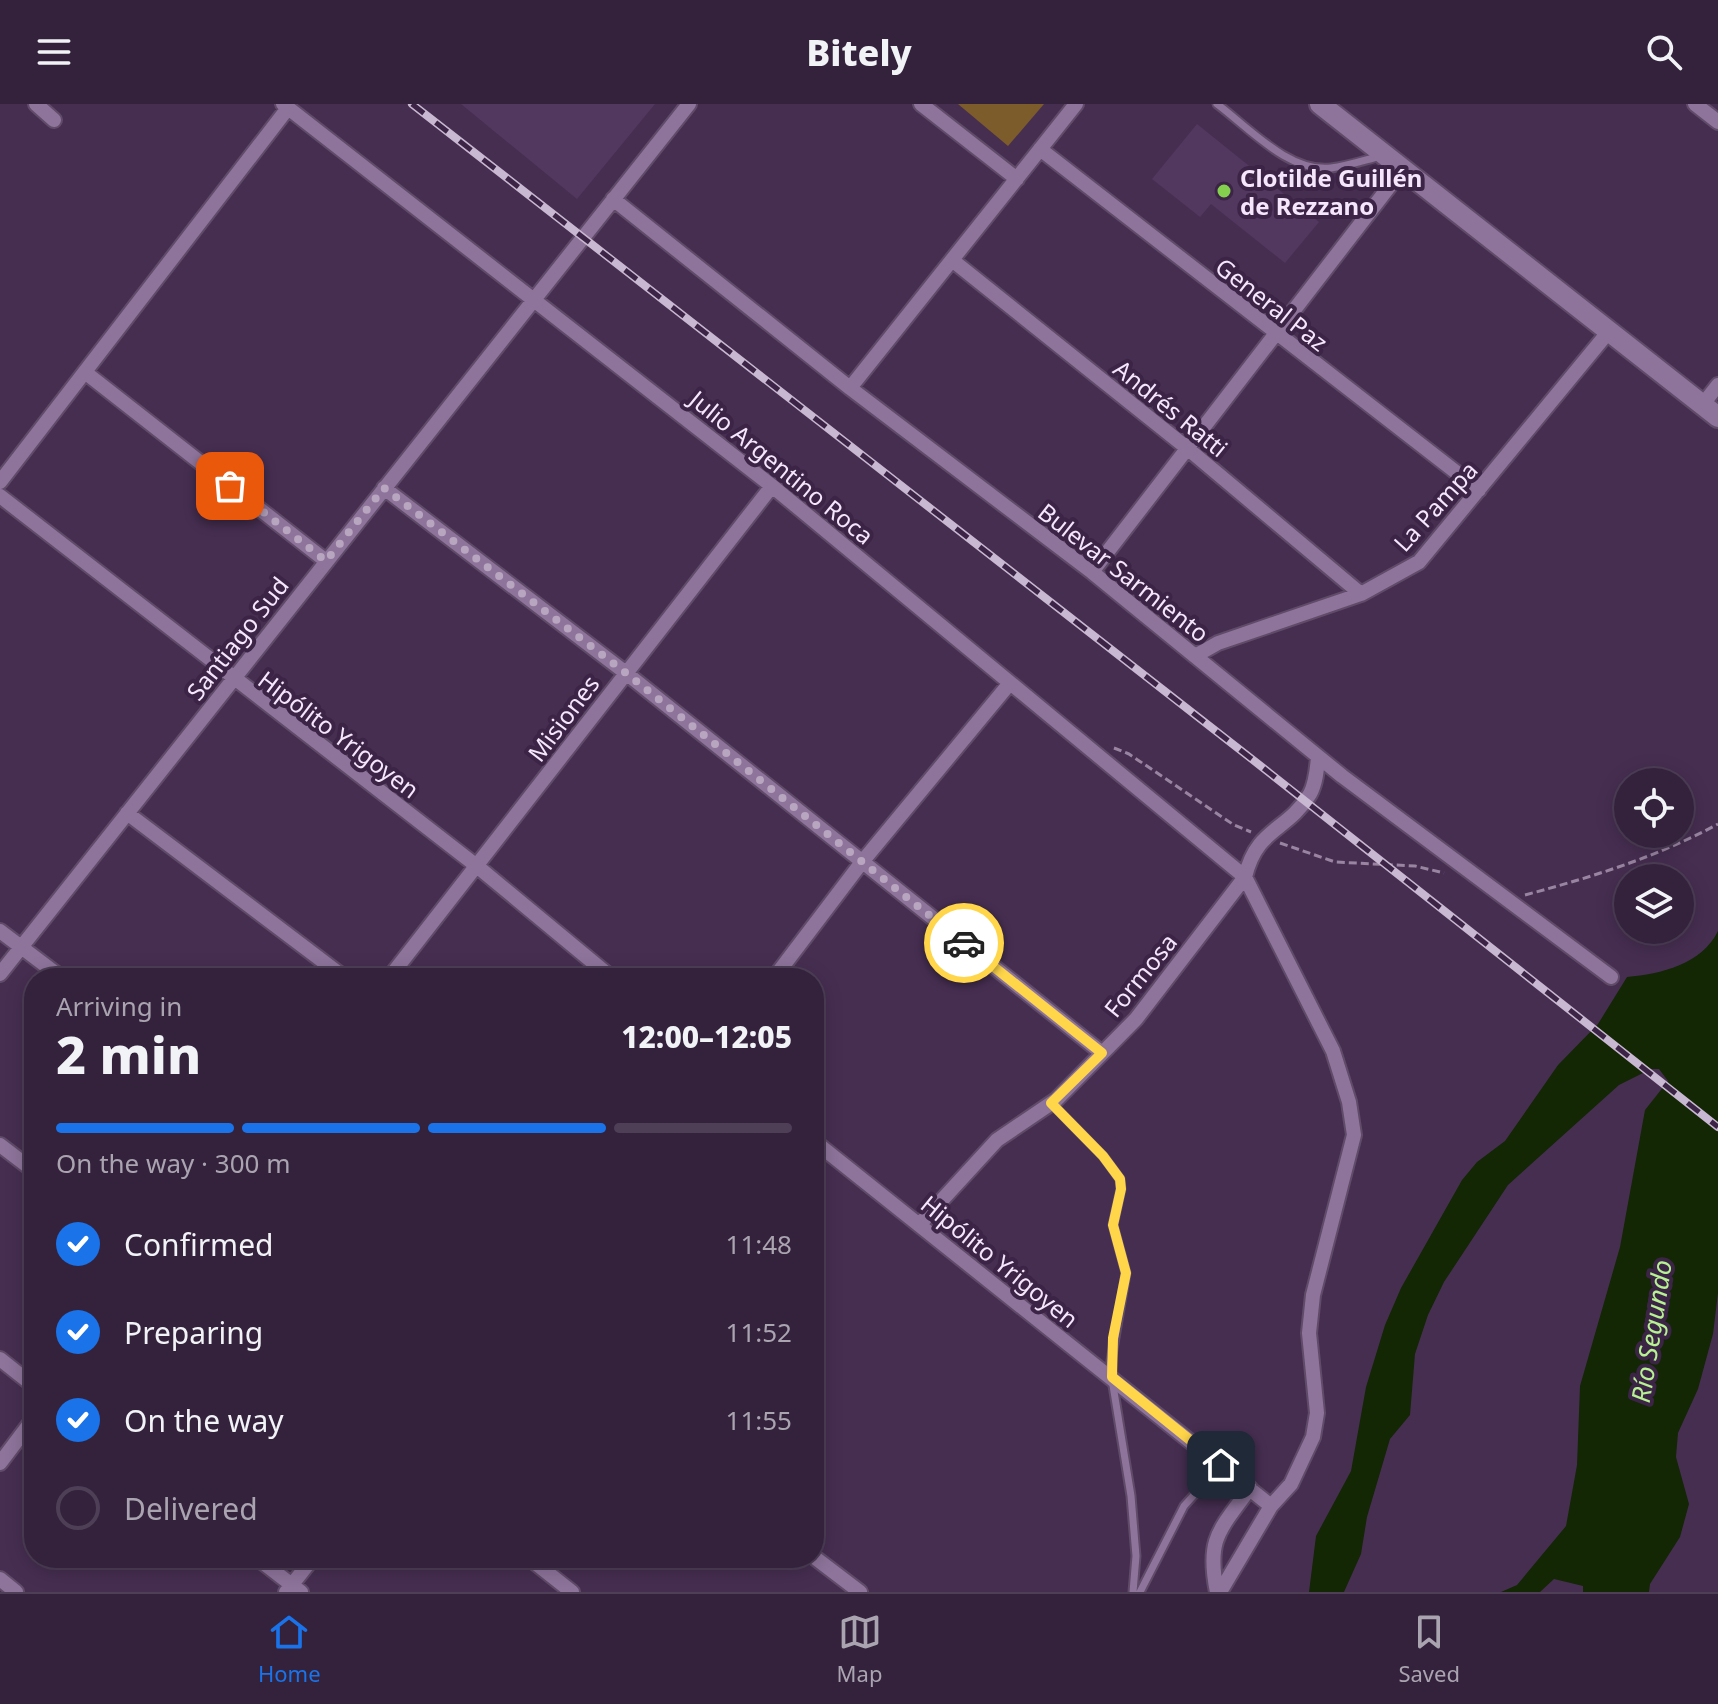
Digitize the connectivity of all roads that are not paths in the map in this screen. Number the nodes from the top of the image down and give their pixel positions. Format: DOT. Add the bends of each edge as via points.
graph roads {
  1 [pos="36,104"];
  2 [pos="689,104"];
  3 [pos="921,104"];
  4 [pos="1076,104"];
  5 [pos="1217,104"];
  6 [pos="1320,104"];
  7 [pos="1695,104"];
  8 [pos="286,106"];
  9 [pos="54,120"];
  10 [pos="1718,122"];
  11 [pos="1040,149"];
  12 [pos="1383,155"];
  13 [pos="1402,170"];
  14 [pos="1017,179"];
  15 [pos="613,199"];
  16 [pos="952,260"];
  17 [pos="534,299"];
  18 [pos="1610,330"];
  19 [pos="1275,335"];
  20 [pos="86,373"];
  21 [pos="1718,385"];
  22 [pos="850,388"];
  23 [pos="1710,410"];
  24 [pos="1187,448"];
  25 [pos="0,482"];
  26 [pos="772,486"];
  27 [pos="384,488"];
  28 [pos="1479,490"];
  29 [pos="0,496"];
  30 [pos="326,561"];
  31 [pos="1092,572"];
  32 [pos="1361,594"];
  33 [pos="1195,656"];
  34 [pos="626,673"];
  35 [pos="232,680"];
  36 [pos="1010,683"];
  37 [pos="1318,757"];
  38 [pos="127,813"];
  39 [pos="862,862"];
  40 [pos="478,867"];
  41 [pos="1245,877"];
  42 [pos="0,931"];
  43 [pos="21,947"];
  44 [pos="49,968"];
  45 [pos="332,968"];
  46 [pos="397,968"];
  47 [pos="600,968"];
  48 [pos="782,968"];
  49 [pos="0,974"];
  50 [pos="1611,977"];
  51 [pos="1102,1053"];
  52 [pos="1051,1103"];
  53 [pos="0,1145"];
  54 [pos="824,1149"];
  55 [pos="24,1163"];
  56 [pos="920,1224"];
  57 [pos="0,1359"];
  58 [pos="1112,1377"];
  59 [pos="24,1378"];
  60 [pos="24,1431"];
  61 [pos="0,1463"];
  62 [pos="1221,1465"];
  63 [pos="1250,1488"];
  64 [pos="1271,1506"];
  65 [pos="824,1565"];
  66 [pos="268,1568"];
  67 [pos="307,1568"];
  68 [pos="542,1568"];
  69 [pos="0,1579"];
  70 [pos="293,1590"];
  71 [pos="16,1592"];
  72 [pos="572,1592"];
  73 [pos="860,1592"];
  74 [pos="1133,1592"];
  75 [pos="1140,1592"];
  76 [pos="1218,1592"];
  1 -- 9 [label="street"];
  2 -- 15 [label="street, Santiago Sud"];
  3 -- 14 [label="street"];
  4 -- 11 [label="street"];
  5 -- 12 [label="lane" via="1291,160 1309,167 1331,168"];
  6 -- 12 [label="street"];
  7 -- 10 [label="street"];
  8 -- 17 [label="street, Julio Argentino Roca"];
  8 -- 20 [label="street"];
  11 -- 14 [label="street"];
  11 -- 19 [label="street, General Paz"];
  12 -- 13 [label="street"];
  13 -- 18 [label="street"];
  13 -- 19 [label="street"];
  14 -- 16 [label="street"];
  15 -- 17 [label="street, Santiago Sud"];
  15 -- 22 [label="street, Bulevar Sarmiento"];
  16 -- 22 [label="street"];
  16 -- 24 [label="street, Andrés Ratti"];
  17 -- 26 [label="street, Julio Argentino Roca"];
  17 -- 27 [label="street, Santiago Sud"];
  18 -- 23 [label="street"];
  18 -- 28 [label="street, La Pampa"];
  19 -- 24 [label="street"];
  19 -- 28 [label="street, General Paz"];
  20 -- 25 [label="street"];
  20 -- 30 [label="street"];
  21 -- 23 [label="street"];
  22 -- 31 [label="street, Bulevar Sarmiento"];
  24 -- 31 [label="street"];
  24 -- 32 [label="street, Andrés Ratti"];
  26 -- 34 [label="street, Misiones"];
  26 -- 36 [label="street, Julio Argentino Roca"];
  27 -- 30 [label="street, Santiago Sud"];
  27 -- 34 [label="street"];
  28 -- 32 [label="street, La Pampa" via="1419,562"];
  29 -- 35 [label="street, Hipólito Yrigoyen"];
  30 -- 35 [label="street, Santiago Sud"];
  31 -- 33 [label="street, Bulevar Sarmiento"];
  32 -- 33 [label="street, La Pampa" via="1218,643"];
  33 -- 37 [label="street, Bulevar Sarmiento"];
  34 -- 39 [label="street"];
  34 -- 40 [label="street, Misiones"];
  35 -- 38 [label="street, Santiago Sud"];
  35 -- 40 [label="street, Hipólito Yrigoyen"];
  36 -- 39 [label="street"];
  36 -- 41 [label="street, Julio Argentino Roca"];
  37 -- 41 [label="street, Formosa" via="1310,793 1250,853"];
  37 -- 50 [label="street, Bulevar Sarmiento"];
  38 -- 43 [label="street, Santiago Sud"];
  38 -- 45 [label="street"];
  39 -- 48 [label="street"];
  39 -- 51 [label="street"];
  40 -- 46 [label="street, Misiones"];
  40 -- 47 [label="street, Hipólito Yrigoyen"];
  41 -- 51 [label="street, Formosa" via="1136,1019"];
  41 -- 64 [label="street" via="1333,1051 1354,1135 1313,1295 1313,1437 1291,1484"];
  42 -- 43 [label="street"];
  43 -- 44 [label="street"];
  43 -- 49 [label="street, Santiago Sud"];
  51 -- 52 [label="street, Formosa"];
  52 -- 56 [label="street, Formosa" via="997,1140"];
  52 -- 58 [label="lane" via="1120,1179 1113,1225 1126,1273 1113,1338"];
  53 -- 55 [label="street"];
  54 -- 56 [label="street, Hipólito Yrigoyen"];
  56 -- 58 [label="street, Hipólito Yrigoyen"];
  57 -- 59 [label="street"];
  58 -- 62 [label="street, Hipólito Yrigoyen"];
  58 -- 74 [label="lane" via="1131,1496"];
  60 -- 61 [label="street"];
  62 -- 63 [label="street, Hipólito Yrigoyen"];
  62 -- 75 [label="lane" via="1184,1506"];
  63 -- 64 [label="street, Hipólito Yrigoyen"];
  63 -- 76 [label="street" via="1213,1546"];
  64 -- 76 [label="street"];
  65 -- 73 [label="street"];
  66 -- 70 [label="street"];
  67 -- 70 [label="street"];
  68 -- 72 [label="street"];
  69 -- 71 [label="street"];
}
